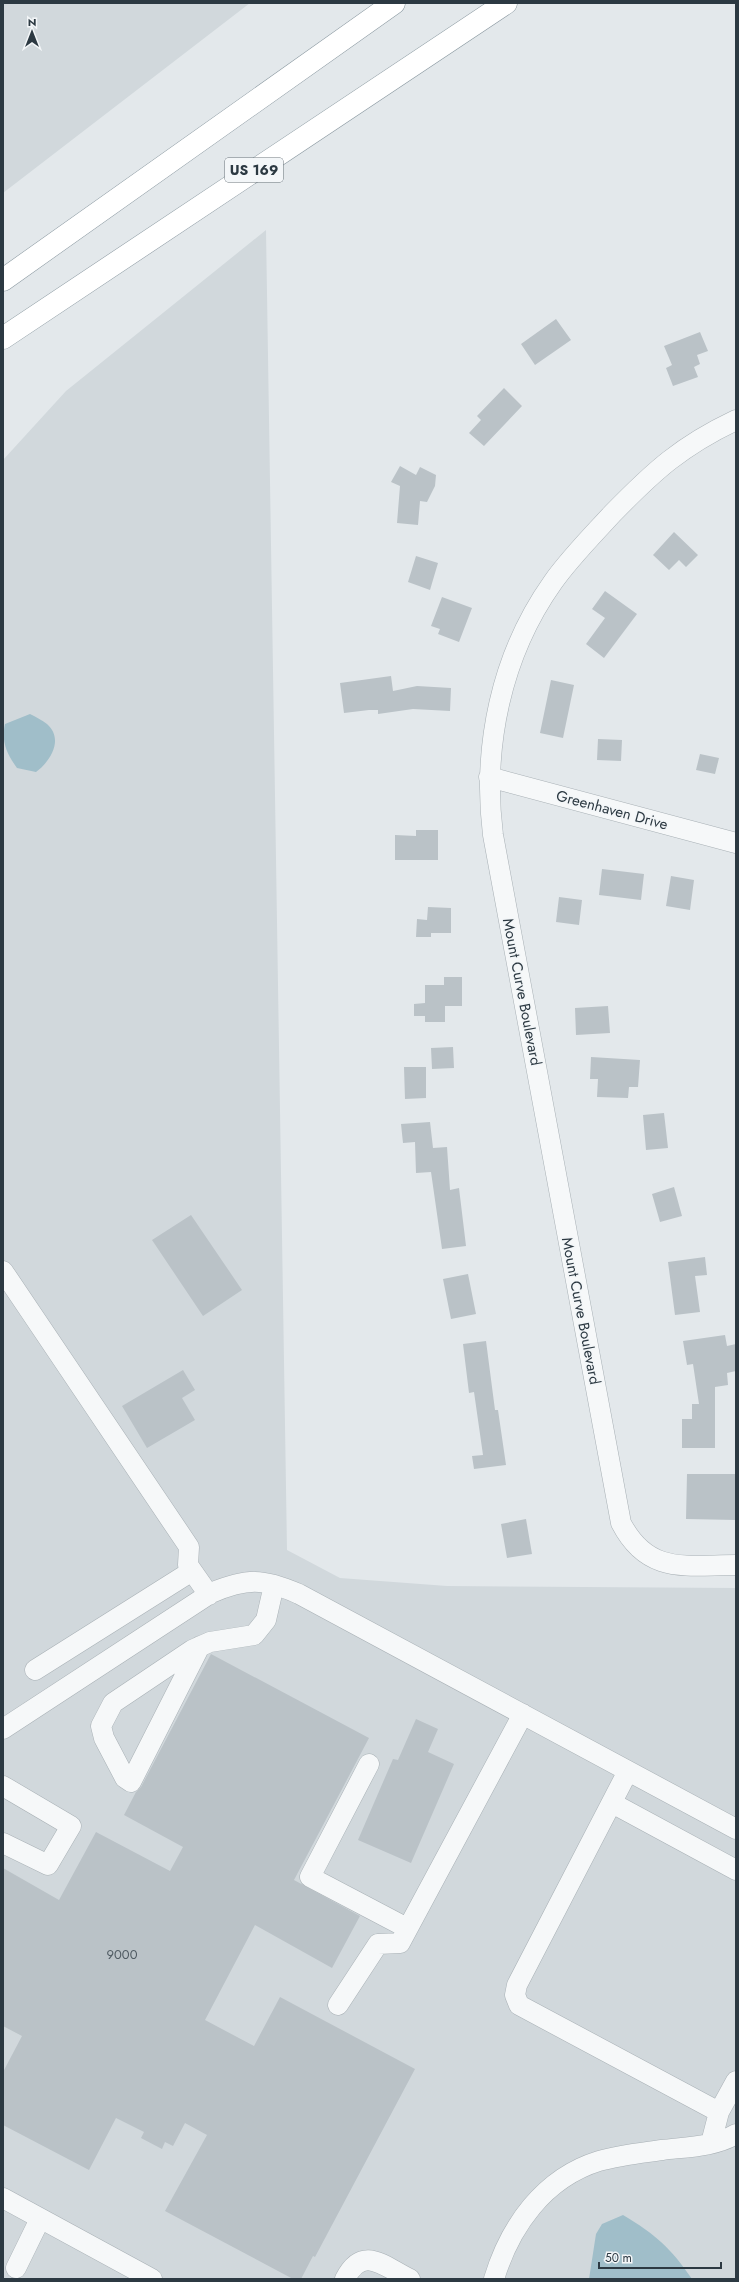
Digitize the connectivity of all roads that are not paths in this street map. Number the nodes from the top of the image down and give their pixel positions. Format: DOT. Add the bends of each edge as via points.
graph roads {
  1 [pos="394,3"];
  2 [pos="506,3"];
  3 [pos="3,280"];
  4 [pos="3,338"];
  5 [pos="736,420"];
  6 [pos="489,778"];
  7 [pos="736,843"];
  8 [pos="3,1271"];
  9 [pos="736,1565"];
  10 [pos="192,1571"];
  11 [pos="274,1584"];
  12 [pos="209,1595"];
  13 [pos="200,1646"];
  14 [pos="35,1670"];
  15 [pos="523,1714"];
  16 [pos="3,1729"];
  17 [pos="369,1764"];
  18 [pos="628,1771"];
  19 [pos="3,1786"];
  20 [pos="612,1803"];
  21 [pos="736,1829"];
  22 [pos="3,1843"];
  23 [pos="736,1870"];
  24 [pos="407,1928"];
  25 [pos="338,2005"];
  26 [pos="736,2081"];
  27 [pos="719,2112"];
  28 [pos="736,2134"];
  29 [pos="712,2143"];
  30 [pos="3,2198"];
  31 [pos="40,2219"];
  32 [pos="16,2268"];
  33 [pos="152,2279"];
  34 [pos="345,2279"];
  35 [pos="410,2279"];
  36 [pos="494,2279"];
  1 -- 3 [label="highway"];
  2 -- 4 [label="highway, US 169"];
  5 -- 6 [label="street, Mount Curve Boulevard" via="705,434 660,466 602,524 553,582 524,632 507,673 496,716"];
  6 -- 7 [label="street, Greenhaven Drive"];
  6 -- 9 [label="street, Mount Curve Boulevard" via="493,835 621,1523 630,1539 643,1553 661,1562 679,1566"];
  8 -- 10 [label="street" via="189,1547 188,1566"];
  10 -- 12 [label="street"];
  10 -- 14 [label="street"];
  11 -- 12 [label="street" via="249,1581 235,1583"];
  11 -- 13 [label="street" via="266,1620 254,1635"];
  11 -- 15 [label="street" via="299,1594"];
  12 -- 16 [label="street"];
  13 -- 13 [label="street" via="113,1703 100,1726 125,1778 131,1782"];
  15 -- 18 [label="street"];
  15 -- 24 [label="street"];
  17 -- 24 [label="street" via="310,1877"];
  18 -- 20 [label="street"];
  18 -- 21 [label="street"];
  19 -- 22 [label="street" via="71,1826 48,1865"];
  20 -- 23 [label="street"];
  20 -- 27 [label="street" via="515,1995 519,2005"];
  24 -- 25 [label="street" via="400,1942 378,1944"];
  26 -- 27 [label="street"];
  27 -- 29 [label="street"];
  28 -- 29 [label="street"];
  29 -- 36 [label="street" via="626,2154 598,2161 568,2174 533,2204 504,2249"];
  30 -- 31 [label="street"];
  31 -- 32 [label="street"];
  31 -- 33 [label="street"];
  34 -- 35 [label="street" via="352,2266 360,2260 370,2259"];
}
